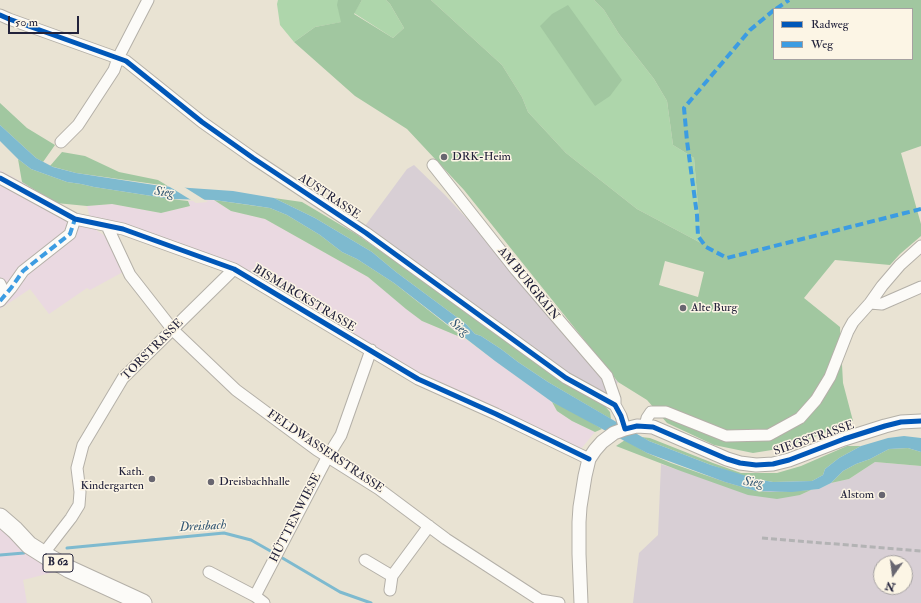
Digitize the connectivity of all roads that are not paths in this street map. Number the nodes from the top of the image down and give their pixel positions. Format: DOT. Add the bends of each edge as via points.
graph roads {
  1 [pos="148,0"];
  2 [pos="0,15"];
  3 [pos="118,58"];
  4 [pos="61,142"];
  5 [pos="433,164"];
  6 [pos="0,178"];
  7 [pos="75,219"];
  8 [pos="107,226"];
  9 [pos="921,246"];
  10 [pos="234,268"];
  11 [pos="0,284"];
  12 [pos="921,287"];
  13 [pos="3,298"];
  14 [pos="870,303"];
  15 [pos="173,330"];
  16 [pos="371,350"];
  17 [pos="615,405"];
  18 [pos="921,421"];
  19 [pos="623,422"];
  20 [pos="641,426"];
  21 [pos="328,456"];
  22 [pos="589,459"];
  23 [pos="0,517"];
  24 [pos="429,526"];
  25 [pos="15,530"];
  26 [pos="47,549"];
  27 [pos="364,560"];
  28 [pos="209,572"];
  29 [pos="392,576"];
  30 [pos="107,586"];
  31 [pos="390,590"];
  32 [pos="125,599"];
  33 [pos="260,600"];
  34 [pos="143,603"];
  35 [pos="559,603"];
  36 [pos="581,603"];
  1 -- 3 [label="street"];
  2 -- 3 [label="street, AUSTRASSE"];
  3 -- 4 [label="street" via="114,70 78,125"];
  3 -- 17 [label="street, AUSTRASSE" via="126,61 202,122 366,233 566,378"];
  5 -- 17 [label="street, AM BURGRAIN" via="516,270 607,376"];
  6 -- 7 [label="street, BISMARCKSTRASSE"];
  7 -- 8 [label="street, BISMARCKSTRASSE"];
  7 -- 13 [label="street" via="70,234 22,271"];
  8 -- 10 [label="street, BISMARCKSTRASSE" via="123,229"];
  8 -- 15 [label="street, FELDWASSERSTRASSE" via="130,274"];
  9 -- 14 [label="street" via="900,265"];
  10 -- 15 [label="street, TORSTRASSE"];
  10 -- 16 [label="street, BISMARCKSTRASSE"];
  11 -- 13 [label="street"];
  12 -- 14 [label="street" via="882,304"];
  14 -- 20 [label="street" via="853,322 830,377 816,400 800,418 769,435 726,436 666,412 652,412"];
  15 -- 21 [label="street, FELDWASSERSTRASSE" via="236,390"];
  15 -- 26 [label="street, TORSTRASSE" via="123,378 83,445 77,468 79,505"];
  16 -- 21 [label="street, HÜTTENWIESE" via="341,435"];
  16 -- 22 [label="street, BISMARCKSTRASSE" via="418,379"];
  17 -- 19 [label="street"];
  18 -- 20 [label="street, SIEGSTRASSE" via="885,426 844,438 788,460 756,465 727,459 652,427"];
  19 -- 20 [label="street, SIEGSTRASSE"];
  19 -- 22 [label="street, SIEGSTRASSE"];
  21 -- 24 [label="street, FELDWASSERSTRASSE"];
  21 -- 33 [label="street, HÜTTENWIESE" via="277,554"];
  22 -- 36 [label="street, SIEGSTRASSE" via="580,507"];
  23 -- 25 [label="main road, B 62"];
  24 -- 29 [label="street"];
  24 -- 35 [label="street, FELDWASSERSTRASSE" via="540,600"];
  25 -- 26 [label="main road, B 62"];
  25 -- 30 [label="main road, B 62" via="29,545 42,553 69,569"];
  26 -- 30 [label="main road, B 62"];
  27 -- 29 [label="street"];
  28 -- 33 [label="street, HÜTTENWIESE"];
  29 -- 31 [label="street"];
  30 -- 32 [label="main road, B 62"];
  32 -- 34 [label="main road, B 62"];
}
